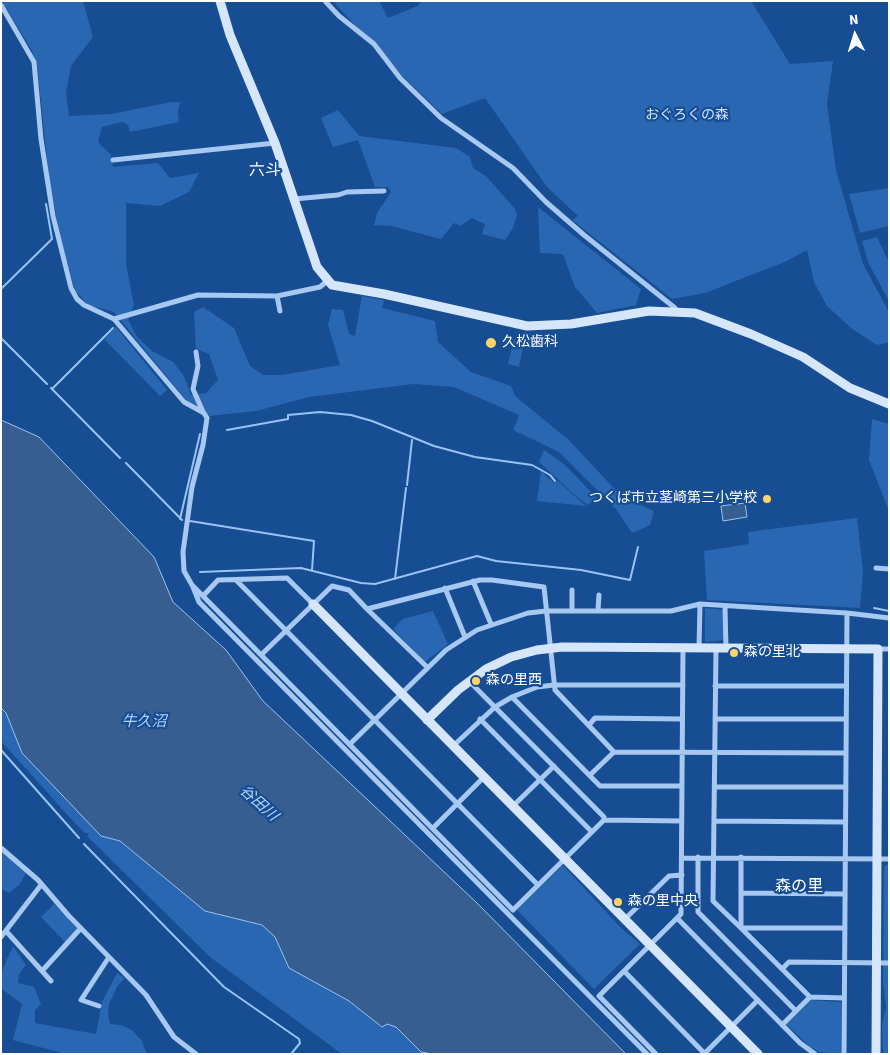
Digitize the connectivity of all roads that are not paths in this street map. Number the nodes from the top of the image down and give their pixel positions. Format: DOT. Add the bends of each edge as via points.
graph roads {
  1 [pos="220,1"];
  2 [pos="325,1"];
  3 [pos="1,5"];
  4 [pos="275,143"];
  5 [pos="113,160"];
  6 [pos="384,191"];
  7 [pos="294,199"];
  8 [pos="328,281"];
  9 [pos="277,296"];
  10 [pos="675,308"];
  11 [pos="280,311"];
  12 [pos="114,319"];
  13 [pos="196,352"];
  14 [pos="889,404"];
  15 [pos="204,412"];
  16 [pos="876,568"];
  17 [pos="889,569"];
  18 [pos="236,580"];
  19 [pos="474,581"];
  20 [pos="192,585"];
  21 [pos="446,588"];
  22 [pos="572,590"];
  23 [pos="599,594"];
  24 [pos="203,596"];
  25 [pos="313,604"];
  26 [pos="700,604"];
  27 [pos="726,607"];
  28 [pos="367,609"];
  29 [pos="572,610"];
  30 [pos="598,610"];
  31 [pos="546,611"];
  32 [pos="847,613"];
  33 [pos="889,618"];
  34 [pos="491,624"];
  35 [pos="286,630"];
  36 [pos="465,637"];
  37 [pos="550,648"];
  38 [pos="683,648"];
  39 [pos="699,648"];
  40 [pos="716,648"];
  41 [pos="726,648"];
  42 [pos="847,649"];
  43 [pos="878,649"];
  44 [pos="889,649"];
  45 [pos="262,654"];
  46 [pos="427,667"];
  47 [pos="469,680"];
  48 [pos="554,685"];
  49 [pos="682,685"];
  50 [pos="715,686"];
  51 [pos="846,686"];
  52 [pos="401,693"];
  53 [pos="512,697"];
  54 [pos="495,707"];
  55 [pos="682,718"];
  56 [pos="480,719"];
  57 [pos="715,719"];
  58 [pos="846,719"];
  59 [pos="374,720"];
  60 [pos="427,720"];
  61 [pos="588,725"];
  62 [pos="350,744"];
  63 [pos="453,746"];
  64 [pos="614,752"];
  65 [pos="682,752"];
  66 [pos="715,752"];
  67 [pos="846,753"];
  68 [pos="554,766"];
  69 [pos="590,775"];
  70 [pos="484,777"];
  71 [pos="540,780"];
  72 [pos="682,786"];
  73 [pos="715,786"];
  74 [pos="846,788"];
  75 [pos="457,804"];
  76 [pos="513,806"];
  77 [pos="604,820"];
  78 [pos="682,821"];
  79 [pos="715,821"];
  80 [pos="845,822"];
  81 [pos="433,828"];
  82 [pos="592,832"];
  83 [pos="1,848"];
  84 [pos="698,857"];
  85 [pos="714,857"];
  86 [pos="741,857"];
  87 [pos="565,858"];
  88 [pos="682,858"];
  89 [pos="846,858"];
  90 [pos="877,858"];
  91 [pos="889,859"];
  92 [pos="682,875"];
  93 [pos="41,885"];
  94 [pos="538,885"];
  95 [pos="741,893"];
  96 [pos="845,894"];
  97 [pos="678,918"];
  98 [pos="624,920"];
  99 [pos="81,928"];
  100 [pos="741,928"];
  101 [pos="845,928"];
  102 [pos="6,931"];
  103 [pos="1,937"];
  104 [pos="650,945"];
  105 [pos="110,957"];
  106 [pos="845,963"];
  107 [pos="877,963"];
  108 [pos="889,963"];
  109 [pos="782,969"];
  110 [pos="42,971"];
  111 [pos="624,971"];
  112 [pos="51,981"];
  113 [pos="810,997"];
  114 [pos="844,998"];
  115 [pos="758,1000"];
  116 [pos="99,1006"];
  117 [pos="796,1011"];
  118 [pos="782,1024"];
  119 [pos="731,1027"];
  120 [pos="196,1054"];
  121 [pos="647,1054"];
  122 [pos="656,1054"];
  123 [pos="705,1054"];
  124 [pos="758,1054"];
  125 [pos="815,1054"];
  126 [pos="844,1054"];
  127 [pos="876,1054"];
  1 -- 4 [label="street" via="230,35"];
  2 -- 10 [label="street" via="374,44 400,78 441,118 513,168 584,235"];
  3 -- 12 [label="street" via="34,62 41,139 59,248 68,280 77,300"];
  4 -- 5 [label="street"];
  4 -- 7 [label="street"];
  6 -- 7 [label="street"];
  7 -- 8 [label="street" via="317,267"];
  8 -- 9 [label="street" via="320,288"];
  8 -- 14 [label="street" via="340,288 384,294 527,326 571,324 649,311 695,313 803,357 850,388"];
  9 -- 11 [label="street"];
  9 -- 12 [label="street" via="198,295"];
  12 -- 15 [label="street" via="184,402"];
  13 -- 15 [label="street" via="198,366 193,389"];
  15 -- 20 [label="street" via="207,425 192,487 182,556 184,571"];
  16 -- 17 [label="street"];
  18 -- 24 [label="street" via="218,580"];
  18 -- 25 [label="street" via="287,578"];
  18 -- 35 [label="street"];
  19 -- 21 [label="street"];
  19 -- 31 [label="street" via="492,580 544,587"];
  19 -- 34 [label="street"];
  20 -- 24 [label="street"];
  20 -- 121 [label="street" via="199,602"];
  21 -- 28 [label="street"];
  21 -- 36 [label="street"];
  22 -- 29 [label="street"];
  23 -- 30 [label="street"];
  24 -- 45 [label="street"];
  25 -- 28 [label="street" via="332,586 349,590"];
  25 -- 35 [label="street"];
  25 -- 52 [label="street"];
  26 -- 27 [label="street"];
  26 -- 30 [label="street" via="671,611"];
  26 -- 39 [label="street"];
  27 -- 32 [label="street"];
  27 -- 41 [label="street"];
  28 -- 46 [label="street"];
  29 -- 30 [label="street"];
  29 -- 31 [label="street"];
  31 -- 34 [label="street"];
  31 -- 37 [label="street"];
  32 -- 33 [label="street"];
  32 -- 42 [label="street"];
  34 -- 36 [label="street"];
  35 -- 45 [label="street"];
  35 -- 59 [label="street"];
  36 -- 46 [label="street"];
  37 -- 38 [label="street"];
  37 -- 47 [label="street" via="511,657"];
  37 -- 48 [label="street"];
  38 -- 39 [label="street"];
  38 -- 49 [label="street"];
  39 -- 40 [label="street"];
  40 -- 41 [label="street"];
  40 -- 50 [label="street"];
  41 -- 42 [label="street"];
  42 -- 43 [label="street"];
  42 -- 51 [label="street"];
  43 -- 44 [label="street"];
  43 -- 90 [label="street"];
  45 -- 62 [label="street"];
  46 -- 52 [label="street"];
  47 -- 54 [label="street"];
  47 -- 60 [label="street"];
  48 -- 49 [label="street"];
  48 -- 53 [label="street"];
  48 -- 61 [label="street" via="556,692"];
  49 -- 55 [label="street"];
  50 -- 51 [label="street"];
  50 -- 57 [label="street"];
  51 -- 58 [label="street"];
  52 -- 59 [label="street"];
  52 -- 60 [label="street"];
  53 -- 54 [label="street"];
  53 -- 69 [label="street"];
  54 -- 56 [label="street"];
  54 -- 68 [label="street"];
  55 -- 61 [label="street" via="596,718"];
  55 -- 65 [label="street"];
  56 -- 63 [label="street"];
  56 -- 71 [label="street"];
  57 -- 58 [label="street"];
  57 -- 66 [label="street"];
  58 -- 67 [label="street"];
  59 -- 62 [label="street"];
  59 -- 75 [label="street"];
  60 -- 63 [label="street"];
  61 -- 64 [label="street"];
  62 -- 81 [label="street"];
  63 -- 70 [label="street"];
  64 -- 65 [label="street"];
  64 -- 69 [label="street"];
  65 -- 66 [label="street"];
  65 -- 72 [label="street"];
  66 -- 67 [label="street"];
  66 -- 73 [label="street"];
  67 -- 74 [label="street"];
  68 -- 71 [label="street"];
  68 -- 77 [label="street"];
  69 -- 72 [label="street" via="600,786"];
  70 -- 75 [label="street"];
  70 -- 76 [label="street"];
  71 -- 76 [label="street"];
  71 -- 82 [label="street"];
  72 -- 78 [label="street"];
  73 -- 74 [label="street"];
  73 -- 79 [label="street"];
  74 -- 80 [label="street"];
  75 -- 81 [label="street"];
  75 -- 94 [label="street"];
  76 -- 87 [label="street"];
  77 -- 78 [label="street"];
  77 -- 82 [label="street"];
  78 -- 88 [label="street"];
  79 -- 80 [label="street"];
  79 -- 85 [label="street"];
  80 -- 89 [label="street"];
  81 -- 94 [label="street" via="513,910"];
  82 -- 87 [label="street"];
  83 -- 93 [label="street"];
  84 -- 85 [label="street"];
  84 -- 88 [label="street"];
  84 -- 117 [label="street" via="698,912"];
  85 -- 86 [label="street"];
  85 -- 100 [label="street" via="713,901"];
  86 -- 89 [label="street"];
  86 -- 95 [label="street"];
  87 -- 94 [label="street"];
  87 -- 98 [label="street"];
  88 -- 92 [label="street"];
  89 -- 90 [label="street"];
  89 -- 96 [label="street"];
  90 -- 91 [label="street"];
  90 -- 107 [label="street"];
  92 -- 97 [label="street" via="681,914"];
  92 -- 98 [label="street" via="669,876"];
  93 -- 99 [label="street"];
  93 -- 102 [label="street"];
  95 -- 96 [label="street"];
  95 -- 100 [label="street"];
  96 -- 101 [label="street"];
  97 -- 104 [label="street"];
  97 -- 115 [label="street"];
  98 -- 104 [label="street"];
  99 -- 105 [label="street"];
  99 -- 110 [label="street"];
  100 -- 101 [label="street"];
  100 -- 109 [label="street"];
  101 -- 106 [label="street"];
  102 -- 103 [label="street"];
  102 -- 110 [label="street"];
  104 -- 111 [label="street"];
  104 -- 119 [label="street"];
  105 -- 116 [label="street" via="81,1000"];
  105 -- 120 [label="street" via="146,994 174,1037"];
  106 -- 107 [label="street"];
  106 -- 109 [label="street" via="789,962"];
  106 -- 114 [label="street"];
  107 -- 108 [label="street"];
  107 -- 127 [label="street"];
  109 -- 113 [label="street"];
  110 -- 112 [label="street"];
  111 -- 122 [label="street" via="599,996"];
  111 -- 123 [label="street"];
  113 -- 114 [label="street"];
  113 -- 117 [label="street"];
  114 -- 126 [label="street"];
  115 -- 118 [label="street"];
  115 -- 119 [label="street"];
  117 -- 118 [label="street"];
  118 -- 125 [label="street"];
  119 -- 123 [label="street"];
  119 -- 124 [label="street"];
}
